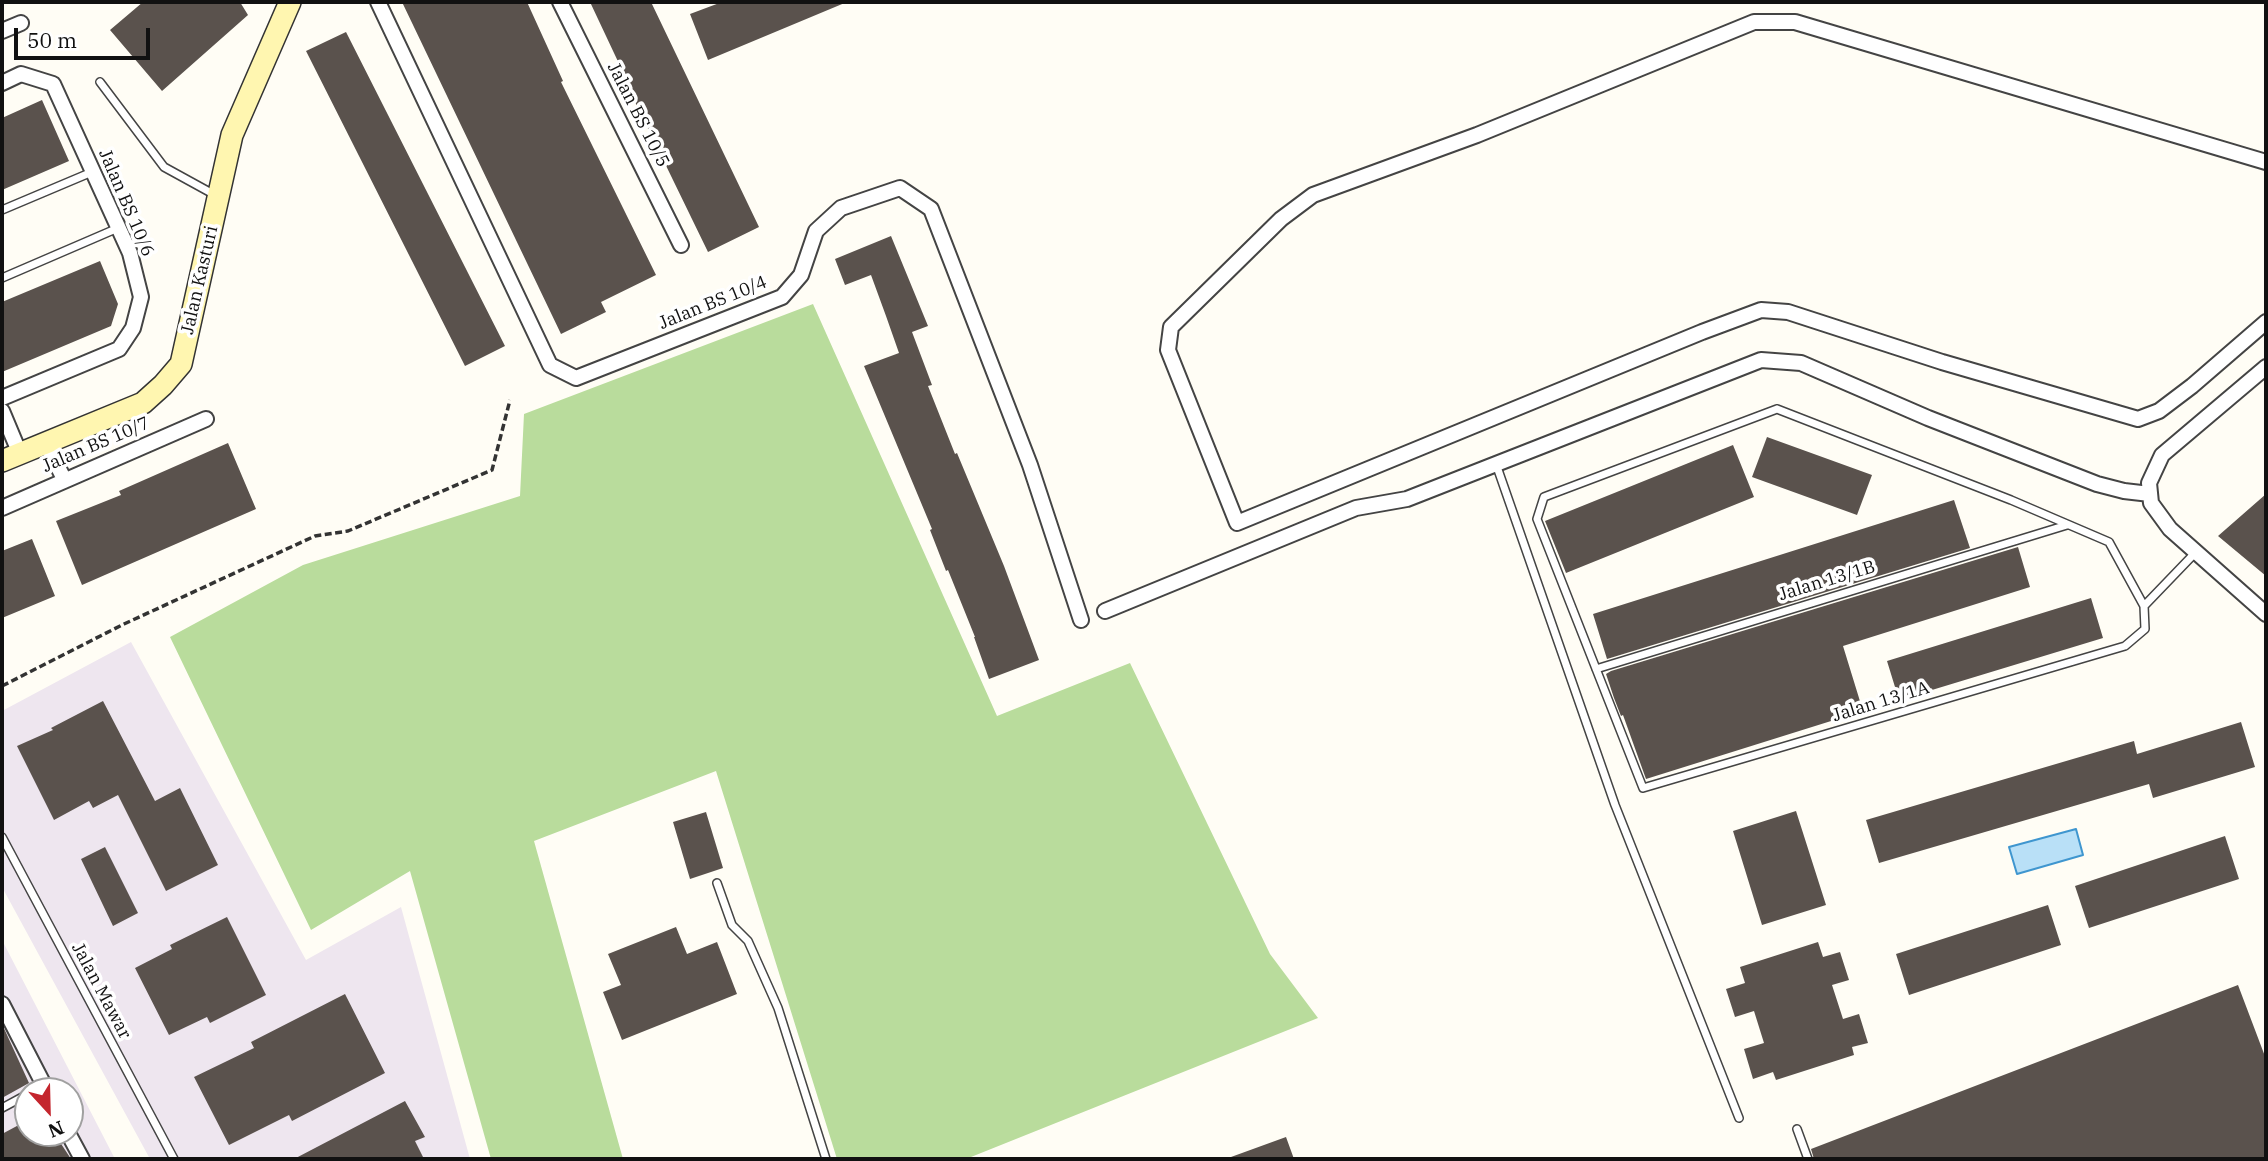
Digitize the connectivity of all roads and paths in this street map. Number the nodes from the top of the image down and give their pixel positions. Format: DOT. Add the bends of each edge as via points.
graph roads {
  1 [pos="290,2"];
  2 [pos="378,2"];
  3 [pos="560,2"];
  4 [pos="21,23"];
  5 [pos="2,31"];
  6 [pos="100,82"];
  7 [pos="2,83"];
  8 [pos="2266,162"];
  9 [pos="92,172"];
  10 [pos="218,197"];
  11 [pos="2,210"];
  12 [pos="118,228"];
  13 [pos="681,245"];
  14 [pos="2,276"];
  15 [pos="2266,322"];
  16 [pos="2266,367"];
  17 [pos="2,398"];
  18 [pos="510,400"];
  19 [pos="2,411"];
  20 [pos="206,419"];
  21 [pos="46,443"];
  22 [pos="11,457"];
  23 [pos="1496,464"];
  24 [pos="64,479"];
  25 [pos="2150,494"];
  26 [pos="2,508"];
  27 [pos="2068,524"];
  28 [pos="2195,553"];
  29 [pos="2144,606"];
  30 [pos="1105,611"];
  31 [pos="2266,614"];
  32 [pos="1081,620"];
  33 [pos="1595,669"];
  34 [pos="2,686"];
  35 [pos="2,837"];
  36 [pos="718,883"];
  37 [pos="2,1004"];
  38 [pos="35,1077"];
  39 [pos="1739,1118"];
  40 [pos="1797,1129"];
  41 [pos="174,1159"];
  42 [pos="826,1159"];
  43 [pos="1808,1159"];
  1 -- 10 [label="street, Jalan Kasturi" via="232,135"];
  2 -- 32 [label="street, Jalan BS 10/4" via="550,365 576,378 782,297 801,275 816,231 841,208 900,188 931,209 1030,465"];
  3 -- 13 [label="street, Jalan BS 10/5"];
  4 -- 5 [label="street"];
  6 -- 10 [label="lane" via="164,167"];
  7 -- 9 [label="street, Jalan BS 10/6" via="21,75 53,84"];
  8 -- 15 [label="street" via="1795,22 1754,22 1477,135 1313,195 1281,219 1171,327 1168,349 1237,523 1761,310 1788,312 2138,419 2159,411"];
  9 -- 11 [label="lane"];
  9 -- 12 [label="street, Jalan BS 10/6"];
  10 -- 21 [label="street, Jalan Kasturi" via="181,364 143,403"];
  12 -- 14 [label="lane"];
  12 -- 17 [label="street, Jalan BS 10/6" via="141,297 133,328 119,349"];
  16 -- 25 [label="street" via="2162,455 2149,483"];
  18 -- 34 [label="path" via="492,470 348,531 315,536"];
  19 -- 22 [label="street"];
  20 -- 24 [label="street, Jalan BS 10/7"];
  21 -- 22 [label="street, Jalan Kasturi"];
  21 -- 24 [label="street"];
  23 -- 25 [label="street" via="1761,360 1801,363 2097,484"];
  23 -- 30 [label="street" via="1407,499 1356,508"];
  23 -- 39 [label="lane" via="1615,806"];
  24 -- 26 [label="street, Jalan BS 10/7"];
  25 -- 28 [label="street" via="2151,503 2170,529"];
  27 -- 29 [label="lane" via="2109,542"];
  27 -- 33 [label="lane, Jalan 13/1B"];
  27 -- 33 [label="lane" via="1777,409 1544,497 1537,519"];
  28 -- 29 [label="lane"];
  28 -- 31 [label="street"];
  29 -- 33 [label="lane, Jalan 13/1A" via="2145,629 2125,646 1646,789"];
  35 -- 41 [label="lane, Jalan Mawar"];
  36 -- 42 [label="lane" via="732,925 748,941 779,1008"];
  37 -- 38 [label="street"];
  40 -- 43 [label="lane"];
}
